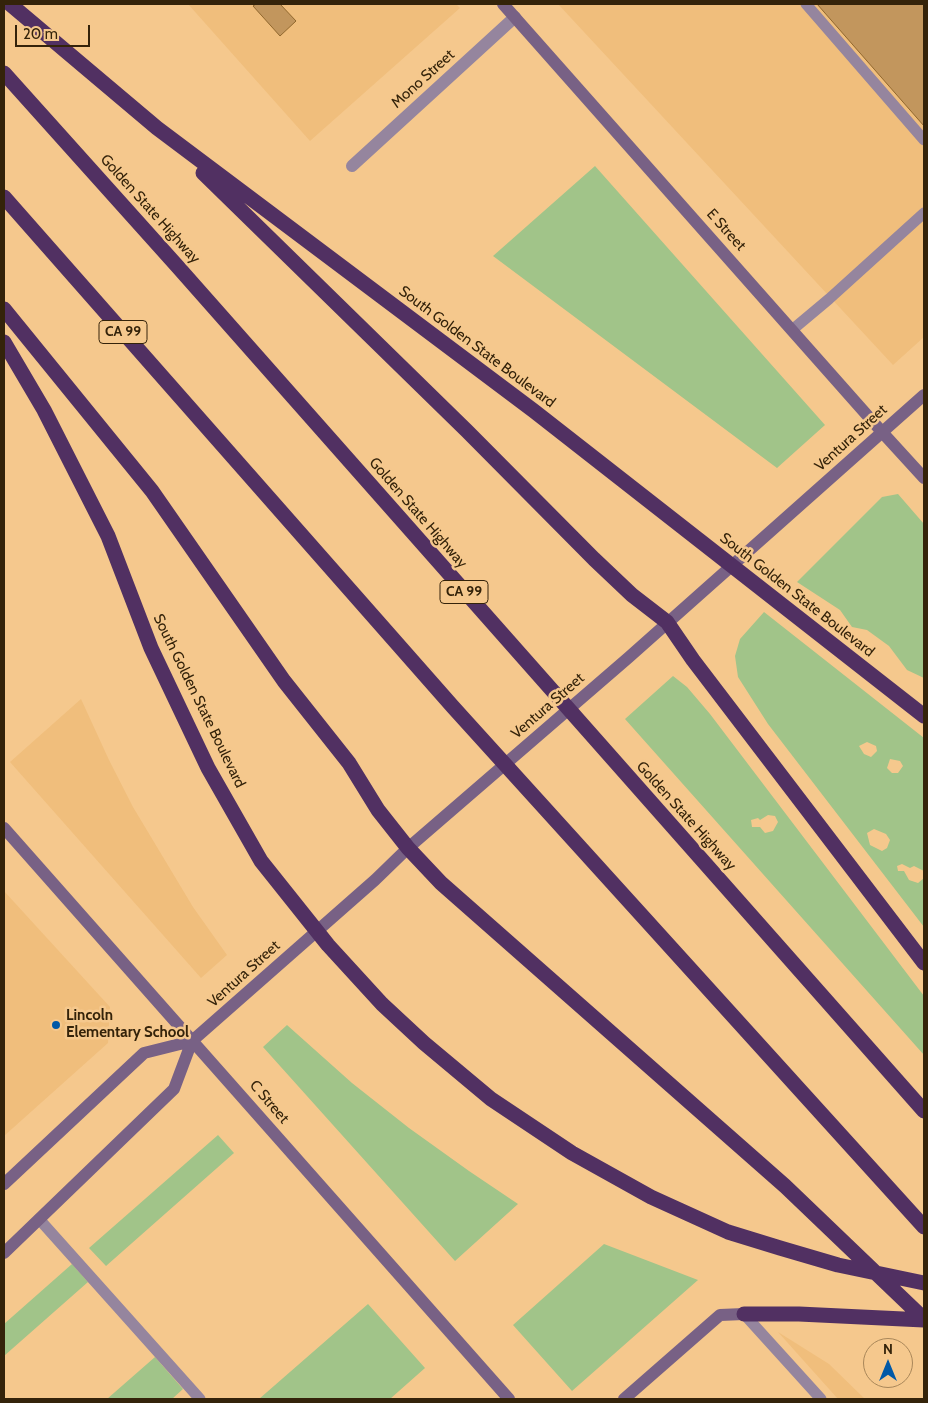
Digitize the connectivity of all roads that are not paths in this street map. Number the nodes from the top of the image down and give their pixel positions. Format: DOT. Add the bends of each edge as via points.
graph roads {
  1 [pos="10,4"];
  2 [pos="806,4"];
  3 [pos="506,5"];
  4 [pos="515,17"];
  5 [pos="4,73"];
  6 [pos="157,128"];
  7 [pos="924,140"];
  8 [pos="352,166"];
  9 [pos="4,197"];
  10 [pos="924,212"];
  11 [pos="4,309"];
  12 [pos="792,330"];
  13 [pos="4,342"];
  14 [pos="924,395"];
  15 [pos="882,432"];
  16 [pos="924,478"];
  17 [pos="667,622"];
  18 [pos="924,716"];
  19 [pos="4,828"];
  20 [pos="408,848"];
  21 [pos="924,963"];
  22 [pos="192,1041"];
  23 [pos="924,1111"];
  24 [pos="4,1184"];
  25 [pos="40,1219"];
  26 [pos="924,1227"];
  27 [pos="4,1253"];
  28 [pos="924,1283"];
  29 [pos="744,1314"];
  30 [pos="924,1319"];
  31 [pos="200,1399"];
  32 [pos="508,1399"];
  33 [pos="624,1399"];
  34 [pos="821,1399"];
  1 -- 6 [label="highway, South Golden State Boulevard"];
  2 -- 7 [label="lane"];
  3 -- 4 [label="main road, E Street"];
  4 -- 8 [label="street, Mono Street"];
  4 -- 12 [label="main road, E Street"];
  5 -- 23 [label="highway, Golden State Highway / CA 99"];
  6 -- 17 [label="highway" via="594,559"];
  6 -- 18 [label="highway, South Golden State Boulevard" via="534,411"];
  9 -- 26 [label="highway, CA 99" via="453,708"];
  10 -- 12 [label="lane"];
  11 -- 20 [label="highway" via="152,491 284,681 349,763 378,810"];
  12 -- 15 [label="main road, E Street"];
  13 -- 28 [label="highway, South Golden State Boulevard" via="44,410 108,536 151,648 208,768 262,862 328,945 382,1004 424,1044 491,1099 572,1153 651,1197 728,1232 838,1265"];
  14 -- 15 [label="main road, Ventura Street"];
  15 -- 16 [label="main road, E Street"];
  15 -- 17 [label="main road, Ventura Street"];
  17 -- 20 [label="main road, Ventura Street"];
  17 -- 21 [label="highway"];
  19 -- 22 [label="main road, C Street"];
  20 -- 22 [label="main road, Ventura Street"];
  20 -- 30 [label="highway" via="441,883 786,1186"];
  22 -- 24 [label="main road, Ventura Street" via="144,1054"];
  22 -- 25 [label="main road, Ventura Street" via="174,1089"];
  22 -- 32 [label="main road, C Street"];
  25 -- 27 [label="main road, Ventura Street"];
  25 -- 31 [label="lane"];
  29 -- 30 [label="highway"];
  29 -- 33 [label="main road" via="720,1315"];
  29 -- 34 [label="lane"];
}
